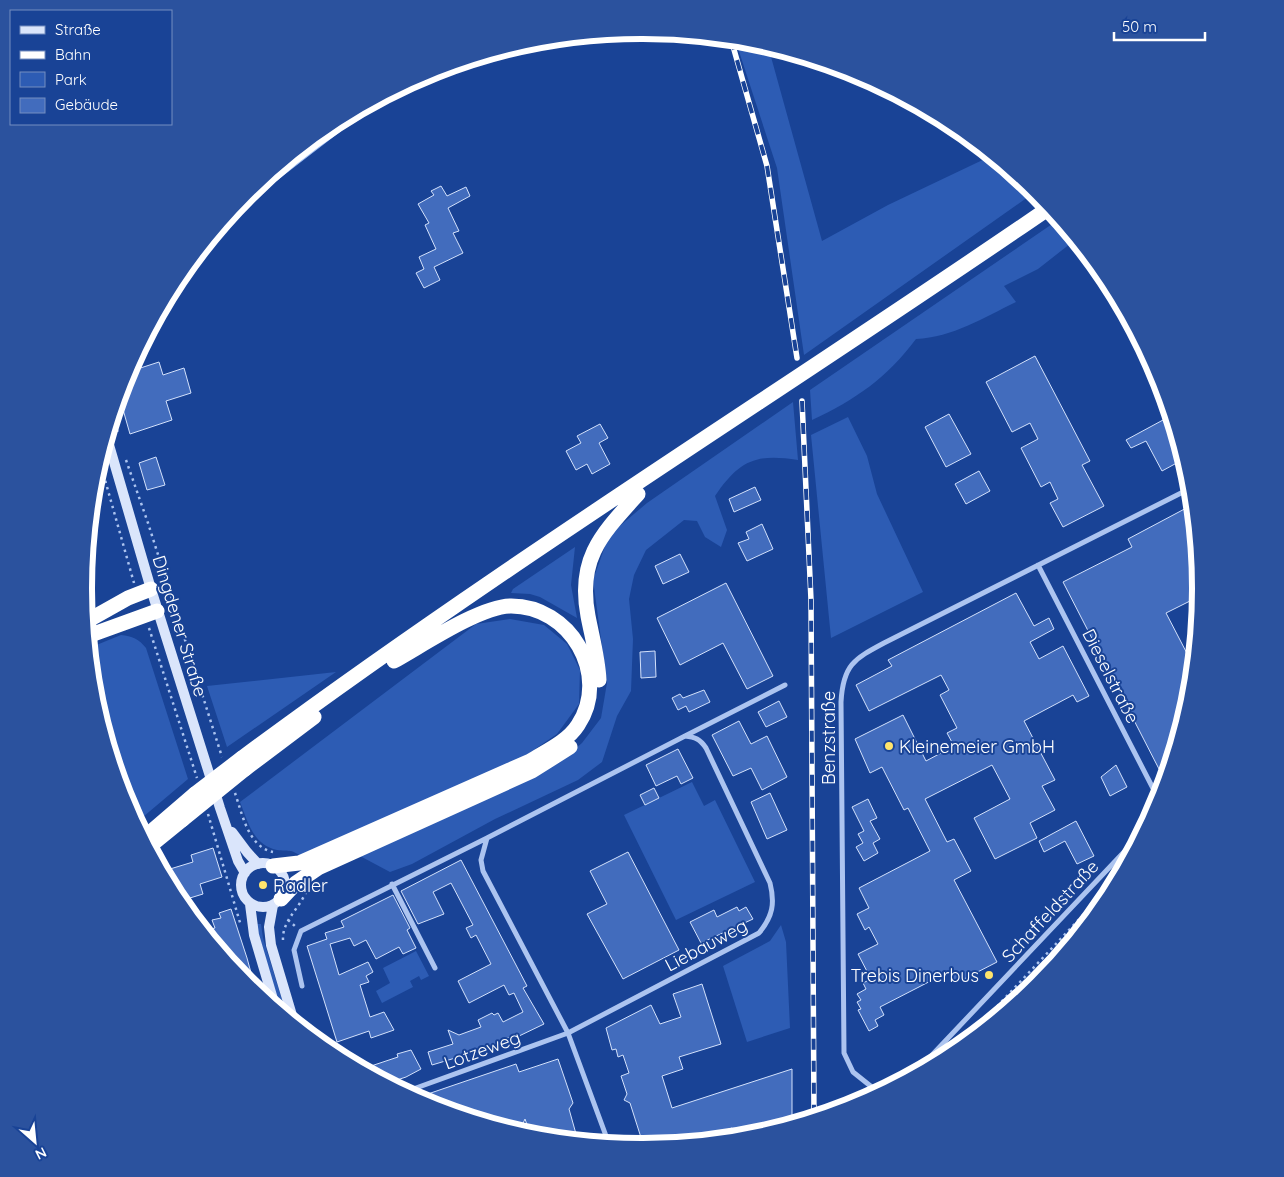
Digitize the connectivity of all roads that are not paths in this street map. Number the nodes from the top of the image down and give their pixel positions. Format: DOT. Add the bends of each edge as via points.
graph roads {
  1 [pos="1042,212"];
  2 [pos="765,400"];
  3 [pos="110,450"];
  4 [pos="1183,492"];
  5 [pos="638,494"];
  6 [pos="1038,565"];
  7 [pos="144,592"];
  8 [pos="151,613"];
  9 [pos="93,618"];
  10 [pos="94,634"];
  11 [pos="394,661"];
  12 [pos="785,685"];
  13 [pos="684,736"];
  14 [pos="244,764"];
  15 [pos="1154,790"];
  16 [pos="179,810"];
  17 [pos="226,822"];
  18 [pos="146,826"];
  19 [pos="149,833"];
  20 [pos="487,838"];
  21 [pos="154,841"];
  22 [pos="1124,852"];
  23 [pos="269,861"];
  24 [pos="245,873"];
  25 [pos="392,884"];
  26 [pos="277,902"];
  27 [pos="250,904"];
  28 [pos="436,968"];
  29 [pos="302,986"];
  30 [pos="271,994"];
  31 [pos="297,1016"];
  32 [pos="568,1033"];
  33 [pos="931,1056"];
  34 [pos="872,1087"];
  35 [pos="414,1089"];
  36 [pos="606,1137"];
  1 -- 2 [label="highway"];
  2 -- 5 [label="highway"];
  2 -- 14 [label="highway" via="635,484 373,663"];
  3 -- 7 [label="main road, Dingdener Straße"];
  4 -- 6 [label="street, Benzstraße"];
  5 -- 11 [label="highway"];
  5 -- 26 [label="highway" via="604,531 588,562 584,591 598,667 598,698 590,721 573,744 532,772 304,876"];
  6 -- 15 [label="street, Dieselstraße"];
  6 -- 34 [label="street, Benzstraße" via="860,656 848,667 842,683 844,1052 853,1072"];
  7 -- 8 [label="main road, Dingdener Straße"];
  7 -- 9 [label="highway"];
  8 -- 10 [label="highway"];
  8 -- 17 [label="main road, Dingdener Straße"];
  11 -- 14 [label="highway"];
  11 -- 23 [label="highway" via="480,614 510,606 530,608 554,619 574,636 588,665 588,700 578,726 555,746 530,761 299,862"];
  12 -- 13 [label="street"];
  13 -- 20 [label="street"];
  13 -- 32 [label="street, Liebauweg" via="701,740 706,748 770,882 774,899 772,912 759,933"];
  14 -- 16 [label="highway, bridge"];
  14 -- 16 [label="highway, bridge" via="197,790"];
  16 -- 18 [label="highway"];
  16 -- 19 [label="highway"];
  16 -- 21 [label="highway"];
  17 -- 23 [label="main road, Dingdener Straße" via="246,852"];
  17 -- 24 [label="main road, Dingdener Straße"];
  20 -- 25 [label="street"];
  20 -- 32 [label="street" via="481,860 483,871"];
  22 -- 33 [label="street, Schaffeldstraße"];
  23 -- 24 [label="main road"];
  23 -- 26 [label="main road, Dingdener Straße" via="279,870 285,884"];
  24 -- 27 [label="main road, Dingdener Straße" via="241,887"];
  25 -- 28 [label="street"];
  25 -- 29 [label="street" via="301,931 294,950"];
  26 -- 27 [label="main road" via="265,908"];
  26 -- 31 [label="main road, Dingdener Straße" via="269,927 271,945"];
  27 -- 30 [label="main road, Dingdener Straße" via="254,935"];
  32 -- 35 [label="street, Lotzeweg"];
  32 -- 36 [label="street"];
}
